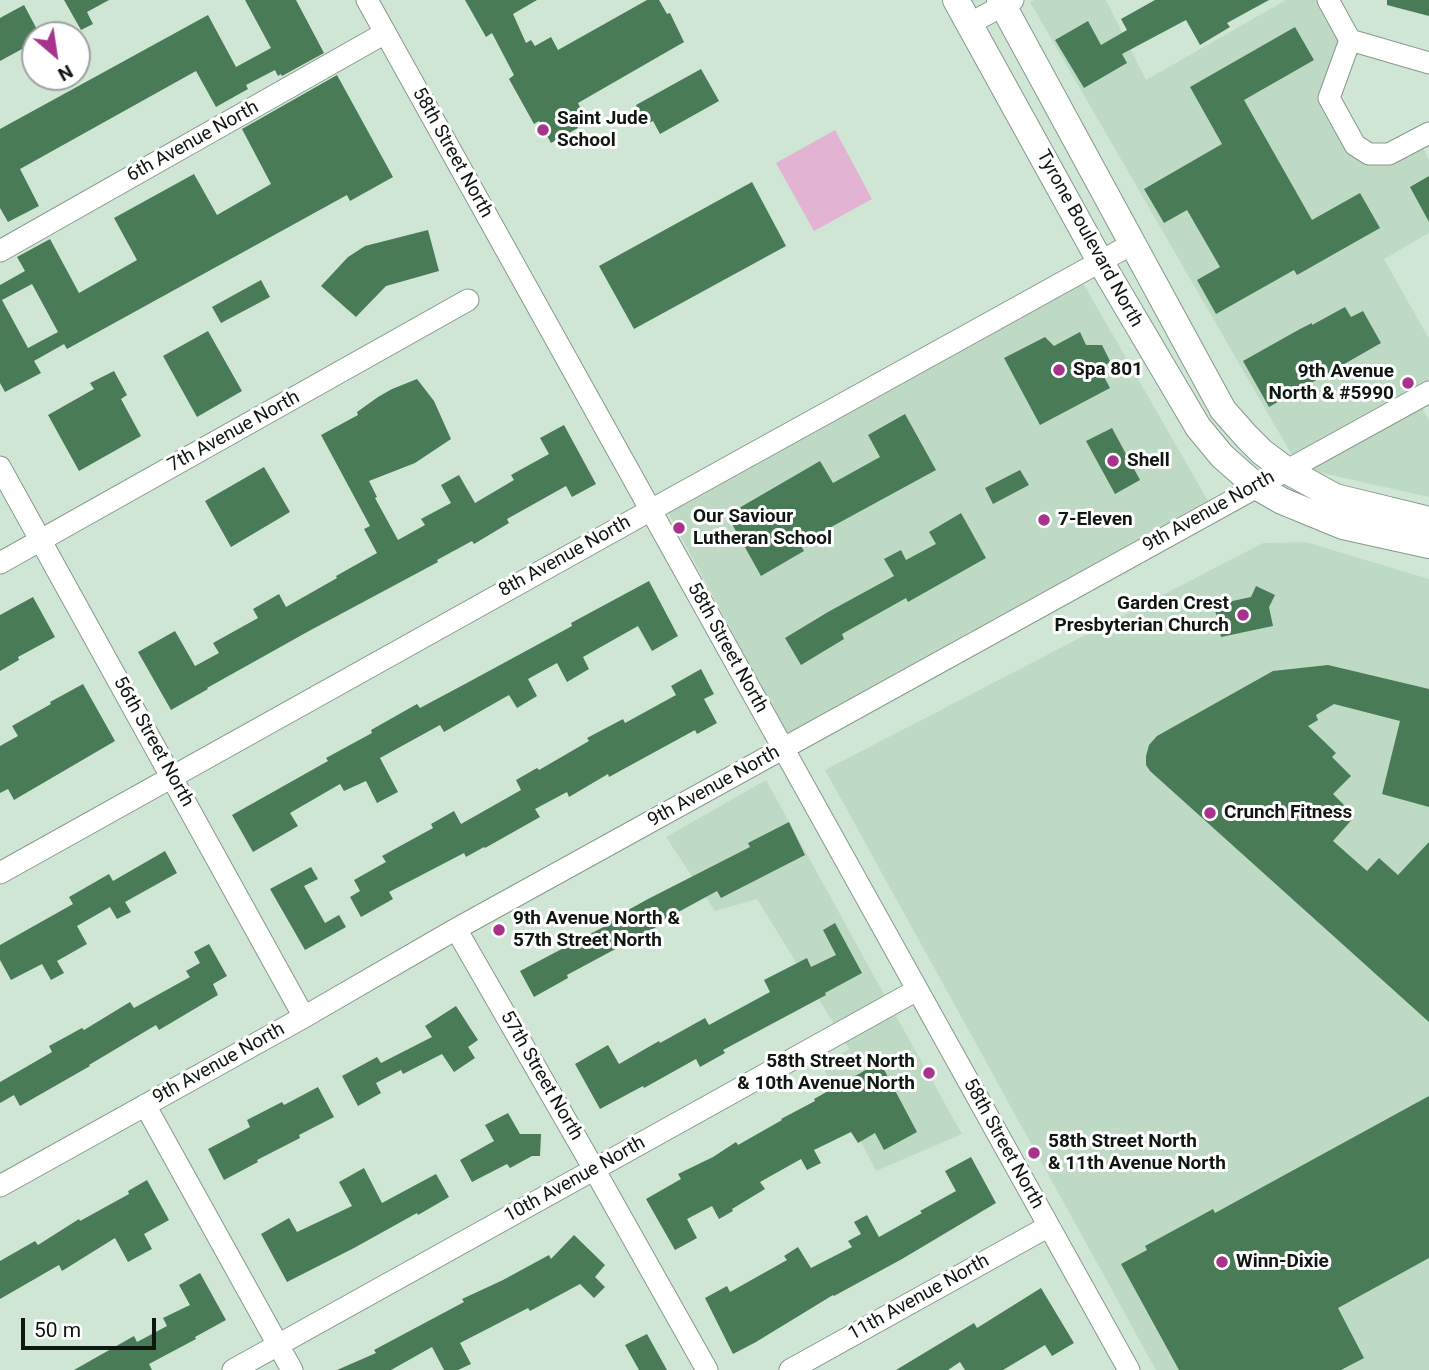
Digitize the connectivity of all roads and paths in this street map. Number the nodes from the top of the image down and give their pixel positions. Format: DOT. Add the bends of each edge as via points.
graph roads {
  1 [pos="367,0"];
  2 [pos="956,0"];
  3 [pos="1328,0"];
  4 [pos="1005,2"];
  5 [pos="969,24"];
  6 [pos="385,33"];
  7 [pos="1350,40"];
  8 [pos="1429,63"];
  9 [pos="1429,133"];
  10 [pos="1132,244"];
  11 [pos="0,251"];
  12 [pos="1100,261"];
  13 [pos="468,300"];
  14 [pos="1428,396"];
  15 [pos="0,467"];
  16 [pos="1286,470"];
  17 [pos="1256,486"];
  18 [pos="651,510"];
  19 [pos="1429,520"];
  20 [pos="41,540"];
  21 [pos="1429,545"];
  22 [pos="0,563"];
  23 [pos="783,749"];
  24 [pos="172,776"];
  25 [pos="0,873"];
  26 [pos="456,929"];
  27 [pos="917,990"];
  28 [pos="304,1017"];
  29 [pos="145,1105"];
  30 [pos="594,1169"];
  31 [pos="0,1186"];
  32 [pos="1049,1226"];
  33 [pos="277,1345"];
  34 [pos="233,1370"];
  35 [pos="292,1370"];
  36 [pos="707,1370"];
  37 [pos="790,1370"];
  38 [pos="1129,1370"];
  1 -- 6 [label="street, 58th Street North"];
  2 -- 5 [label="main road, Tyrone Boulevard North"];
  3 -- 7 [label="street"];
  4 -- 5 [label="street"];
  4 -- 10 [label="main road, Tyrone Boulevard North"];
  5 -- 12 [label="main road, Tyrone Boulevard North"];
  6 -- 11 [label="street, 6th Avenue North"];
  6 -- 18 [label="street, 58th Street North"];
  7 -- 8 [label="street"];
  7 -- 9 [label="street" via="1329,98 1355,145 1369,154 1390,154"];
  10 -- 12 [label="street, 8th Avenue North"];
  10 -- 16 [label="main road, Tyrone Boulevard North" via="1223,410 1262,452"];
  12 -- 17 [label="main road, Tyrone Boulevard North" via="1198,427"];
  12 -- 18 [label="street, 8th Avenue North"];
  13 -- 20 [label="street, 7th Avenue North"];
  14 -- 16 [label="street, 9th Avenue North"];
  15 -- 20 [label="street, 56th Street North"];
  16 -- 17 [label="street, 9th Avenue North"];
  16 -- 19 [label="main road, Tyrone Boulevard North" via="1335,497"];
  17 -- 21 [label="main road, Tyrone Boulevard North" via="1343,526"];
  17 -- 23 [label="street, 9th Avenue North"];
  18 -- 23 [label="street, 58th Street North"];
  18 -- 24 [label="street, 8th Avenue North"];
  20 -- 22 [label="street, 7th Avenue North"];
  20 -- 24 [label="street, 56th Street North"];
  23 -- 26 [label="street, 9th Avenue North"];
  23 -- 27 [label="street, 58th Street North"];
  24 -- 25 [label="street, 8th Avenue North"];
  24 -- 28 [label="street, 56th Street North"];
  26 -- 28 [label="street, 9th Avenue North"];
  26 -- 30 [label="street, 57th Street North"];
  27 -- 30 [label="street, 10th Avenue North"];
  27 -- 32 [label="street, 58th Street North"];
  28 -- 29 [label="street, 9th Avenue North"];
  29 -- 31 [label="street, 9th Avenue North"];
  29 -- 33 [label="street"];
  30 -- 33 [label="street, 10th Avenue North"];
  30 -- 36 [label="street, 57th Street North"];
  32 -- 37 [label="street, 11th Avenue North"];
  32 -- 38 [label="street, 58th Street North"];
  33 -- 34 [label="street, 10th Avenue North"];
  33 -- 35 [label="street"];
}
